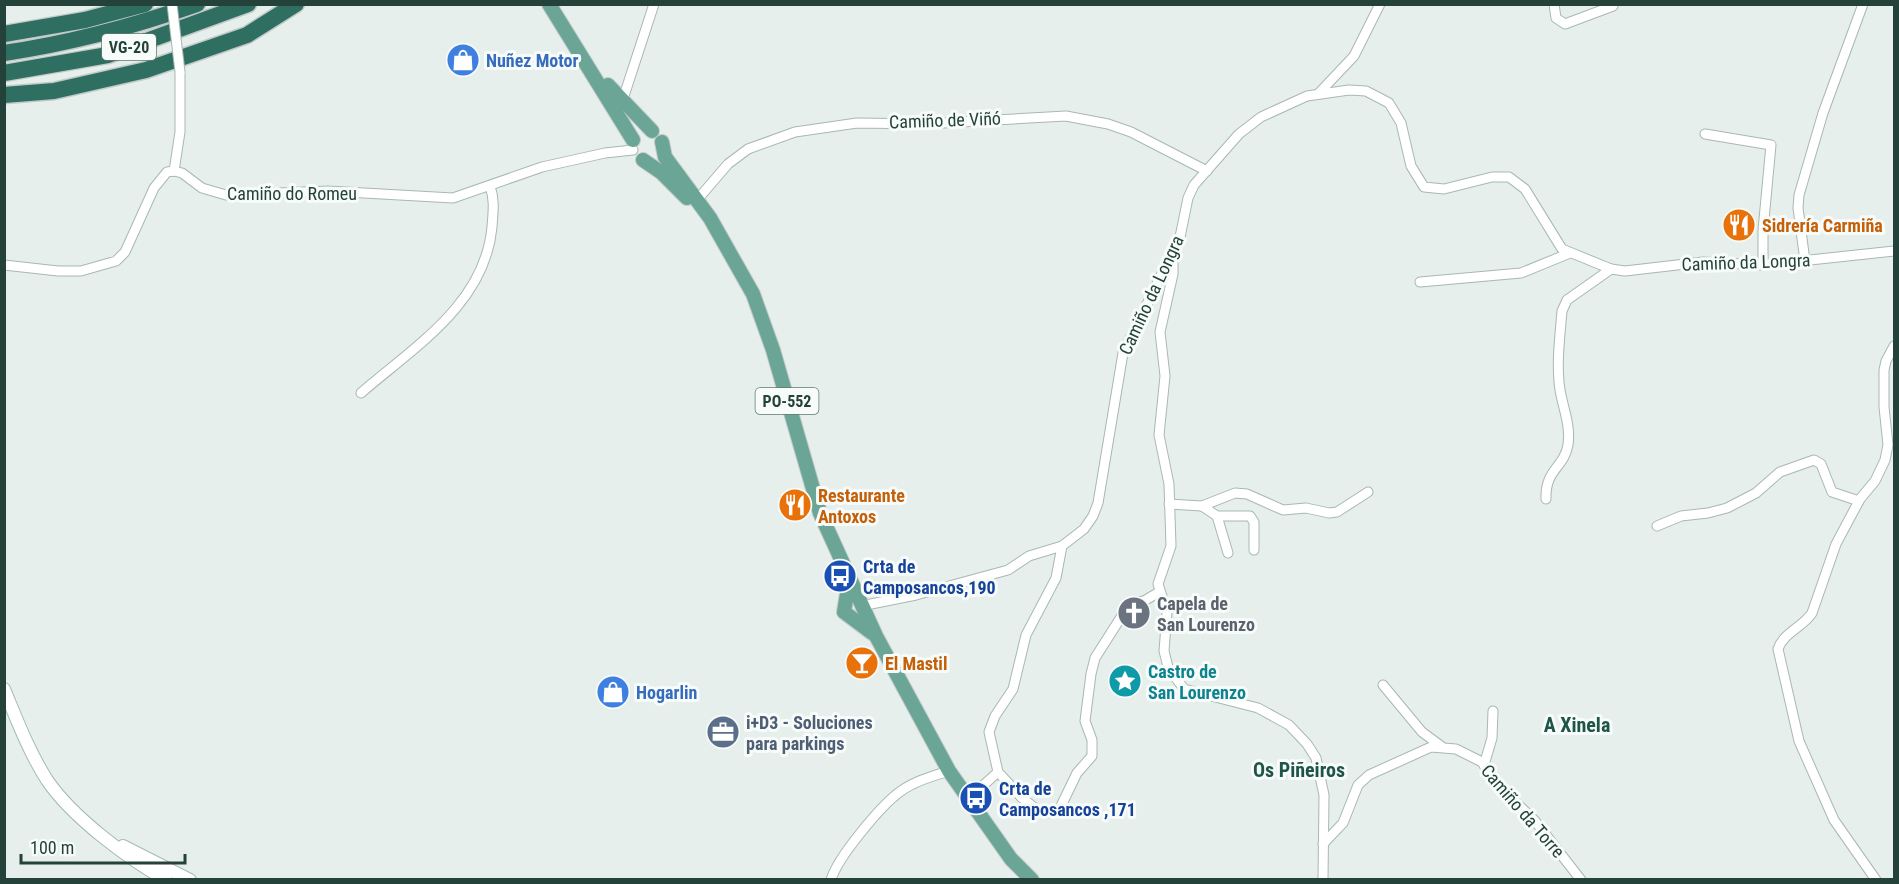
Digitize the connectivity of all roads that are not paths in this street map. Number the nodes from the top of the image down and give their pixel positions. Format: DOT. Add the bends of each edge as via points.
graph roads {
  1 [pos="146,4"];
  2 [pos="172,4"];
  3 [pos="197,4"];
  4 [pos="248,4"];
  5 [pos="296,4"];
  6 [pos="549,4"];
  7 [pos="654,4"];
  8 [pos="1380,4"];
  9 [pos="1554,4"];
  10 [pos="1863,4"];
  11 [pos="1613,6"];
  12 [pos="4,34"];
  13 [pos="579,52"];
  14 [pos="4,53"];
  15 [pos="4,73"];
  16 [pos="1319,93"];
  17 [pos="4,95"];
  18 [pos="624,98"];
  19 [pos="652,131"];
  20 [pos="1705,134"];
  21 [pos="662,142"];
  22 [pos="633,145"];
  23 [pos="643,160"];
  24 [pos="174,171"];
  25 [pos="1207,171"];
  26 [pos="490,186"];
  27 [pos="697,200"];
  28 [pos="723,241"];
  29 [pos="1894,250"];
  30 [pos="1173,251"];
  31 [pos="1570,253"];
  32 [pos="1805,261"];
  33 [pos="4,265"];
  34 [pos="1763,265"];
  35 [pos="1611,269"];
  36 [pos="1420,282"];
  37 [pos="1894,346"];
  38 [pos="361,393"];
  39 [pos="1368,492"];
  40 [pos="1546,499"];
  41 [pos="1859,501"];
  42 [pos="1169,504"];
  43 [pos="1202,507"];
  44 [pos="1217,516"];
  45 [pos="1657,526"];
  46 [pos="1062,546"];
  47 [pos="1254,550"];
  48 [pos="1228,553"];
  49 [pos="849,581"];
  50 [pos="1159,592"];
  51 [pos="861,606"];
  52 [pos="848,611"];
  53 [pos="876,636"];
  54 [pos="1383,685"];
  55 [pos="4,689"];
  56 [pos="1493,711"];
  57 [pos="1441,746"];
  58 [pos="1484,765"];
  59 [pos="949,771"];
  60 [pos="998,772"];
  61 [pos="968,799"];
  62 [pos="111,841"];
  63 [pos="1323,844"];
  64 [pos="1011,859"];
  65 [pos="187,878"];
  66 [pos="166,879"];
  67 [pos="831,879"];
  68 [pos="1019,879"];
  69 [pos="1032,879"];
  70 [pos="1323,879"];
  71 [pos="1581,879"];
  72 [pos="1876,879"];
  1 -- 12 [label="highway" via="85,20"];
  2 -- 24 [label="street, bridge" via="180,72 180,132"];
  3 -- 14 [label="highway, VG-20" via="123,30"];
  4 -- 15 [label="highway, VG-20" via="108,55"];
  5 -- 17 [label="highway" via="247,35 146,70 54,91"];
  6 -- 13 [label="main road, PO-552"];
  7 -- 18 [label="street"];
  8 -- 16 [label="street" via="1354,56"];
  9 -- 11 [label="street" via="1556,18 1565,24"];
  10 -- 32 [label="street" via="1823,113 1799,195"];
  13 -- 18 [label="main road, PO-552"];
  13 -- 22 [label="main road, PO-552"];
  16 -- 25 [label="street, Camiño da Longra" via="1249,125"];
  16 -- 31 [label="street, Camiño da Longra" via="1366,91 1389,103 1401,123 1411,166 1424,187 1444,189 1503,176 1518,182 1562,249"];
  18 -- 19 [label="main road, PO-552"];
  19 -- 21 [label="main road, PO-552"];
  19 -- 22 [label="main road" via="642,130"];
  20 -- 34 [label="street" via="1771,145 1762,230"];
  21 -- 23 [label="main road" via="657,156"];
  21 -- 27 [label="main road, PO-552" via="665,157"];
  22 -- 23 [label="main road, PO-552"];
  22 -- 26 [label="street, Camiño do Romeu" via="564,161"];
  23 -- 28 [label="main road, PO-552" via="687,198"];
  24 -- 26 [label="street, Camiño do Romeu" via="202,188 226,195 328,191 446,198"];
  24 -- 33 [label="street" via="167,172 154,188 125,252 116,261 81,271"];
  25 -- 27 [label="street, Camiño de Viñó" via="1131,132 1066,116 926,124 858,123 795,132 748,149 728,164"];
  25 -- 30 [label="street, Camiño da Longra" via="1188,198"];
  26 -- 38 [label="street" via="494,199 491,234 476,283 448,318"];
  27 -- 28 [label="main road, PO-552"];
  28 -- 49 [label="main road, PO-552" via="764,319 812,490"];
  29 -- 32 [label="street, Camiño da Longra"];
  30 -- 42 [label="street" via="1173,274 1160,332 1165,376 1160,446"];
  30 -- 46 [label="street, Camiño da Longra" via="1119,365 1115,408 1093,516 1084,529"];
  31 -- 35 [label="street, Camiño da Longra"];
  31 -- 36 [label="street" via="1521,273"];
  32 -- 34 [label="street, Camiño da Longra"];
  34 -- 35 [label="street, Camiño da Longra" via="1703,262 1643,270"];
  35 -- 40 [label="street" via="1567,300 1562,311 1560,388 1568,445 1548,479"];
  37 -- 41 [label="street" via="1884,370 1888,445 1881,471"];
  39 -- 43 [label="street" via="1329,513 1306,508 1283,510 1247,494 1235,493"];
  41 -- 45 [label="street" via="1832,492 1821,464 1814,460 1780,472 1756,493 1728,508 1681,516"];
  41 -- 72 [label="street" via="1832,554 1812,613 1778,649 1799,741 1834,820"];
  42 -- 43 [label="street"];
  42 -- 50 [label="street" via="1171,546 1162,567"];
  43 -- 44 [label="street"];
  44 -- 47 [label="street" via="1246,514 1253,518"];
  44 -- 48 [label="street"];
  46 -- 51 [label="street, Camiño da Longra" via="1029,556 1008,570"];
  46 -- 60 [label="street" via="1056,578 1026,635 1013,689 989,732"];
  49 -- 51 [label="main road, PO-552"];
  49 -- 52 [label="main road, PO-552"];
  50 -- 60 [label="street" via="1144,601 1130,603 1095,658 1085,721 1092,740 1092,756 1077,773 1060,808 1039,812"];
  50 -- 63 [label="street" via="1167,612 1164,651 1177,682 1184,689 1277,716 1311,751 1322,776"];
  51 -- 52 [label="main road" via="851,603"];
  51 -- 53 [label="main road, PO-552"];
  52 -- 53 [label="main road, PO-552"];
  53 -- 59 [label="main road, PO-552"];
  54 -- 57 [label="street" via="1422,732"];
  55 -- 62 [label="main road" via="48,781 79,816"];
  56 -- 58 [label="street" via="1492,738"];
  57 -- 58 [label="street, Camiño da Torre" via="1466,753"];
  57 -- 63 [label="street" via="1369,776 1358,785 1343,823"];
  58 -- 71 [label="street, Camiño da Torre"];
  59 -- 61 [label="main road, PO-552"];
  59 -- 67 [label="street" via="893,798 849,846"];
  60 -- 61 [label="street"];
  61 -- 64 [label="main road, PO-552"];
  62 -- 65 [label="main road"];
  62 -- 66 [label="main road"];
  63 -- 70 [label="street"];
  64 -- 68 [label="main road, PO-552"];
  64 -- 69 [label="main road, PO-552"];
}
